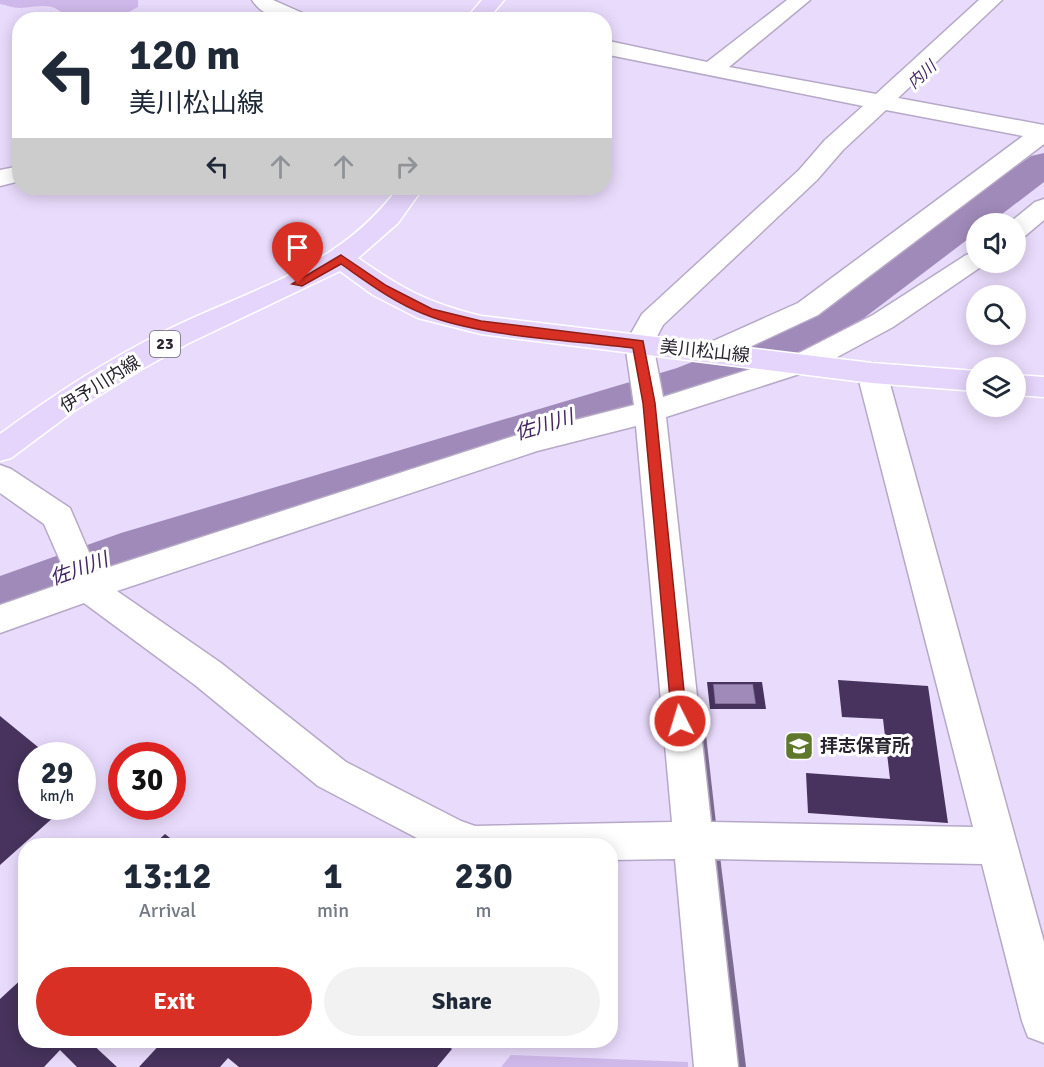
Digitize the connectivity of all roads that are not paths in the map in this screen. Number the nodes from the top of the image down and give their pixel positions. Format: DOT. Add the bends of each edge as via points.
graph roads {
  1 [pos="262,0"];
  2 [pos="800,0"];
  3 [pos="991,0"];
  4 [pos="282,12"];
  5 [pos="612,48"];
  6 [pos="711,70"];
  7 [pos="879,102"];
  8 [pos="1044,133"];
  9 [pos="406,195"];
  10 [pos="1044,207"];
  11 [pos="1026,222"];
  12 [pos="341,259"];
  13 [pos="966,267"];
  14 [pos="639,344"];
  15 [pos="719,353"];
  16 [pos="796,361"];
  17 [pos="873,373"];
  18 [pos="966,380"];
  19 [pos="1026,386"];
  20 [pos="1044,387"];
  21 [pos="648,397"];
  22 [pos="0,456"];
  23 [pos="83,575"];
  24 [pos="0,619"];
  25 [pos="457,838"];
  26 [pos="691,840"];
  27 [pos="618,841"];
  28 [pos="997,846"];
  29 [pos="1044,1021"];
  30 [pos="716,1067"];
  1 -- 4 [label="street"];
  2 -- 6 [label="street"];
  3 -- 7 [label="street"];
  5 -- 6 [label="street"];
  6 -- 7 [label="street"];
  7 -- 8 [label="street"];
  7 -- 14 [label="street" via="808,175 652,320"];
  8 -- 15 [label="street" via="808,309"];
  9 -- 12 [label="main road, 伊予川内線 / 23" via="397,210"];
  10 -- 11 [label="street"];
  12 -- 14 [label="main road, 美川松山線" via="383,289 428,312 481,325"];
  12 -- 22 [label="main road, 伊予川内線 / 23" via="298,284 177,337 103,380"];
  13 -- 16 [label="street" via="883,321"];
  14 -- 15 [label="main road, 美川松山線"];
  14 -- 21 [label="street"];
  15 -- 16 [label="main road, 美川松山線"];
  16 -- 17 [label="main road, 美川松山線"];
  16 -- 21 [label="street"];
  17 -- 18 [label="main road, 美川松山線"];
  17 -- 28 [label="street"];
  19 -- 20 [label="main road"];
  21 -- 23 [label="street" via="531,442"];
  21 -- 26 [label="street"];
  22 -- 23 [label="street" via="58,517"];
  23 -- 24 [label="street"];
  23 -- 25 [label="street" via="332,774"];
  26 -- 27 [label="street"];
  26 -- 28 [label="street"];
  26 -- 30 [label="street"];
  28 -- 29 [label="street"];
}
